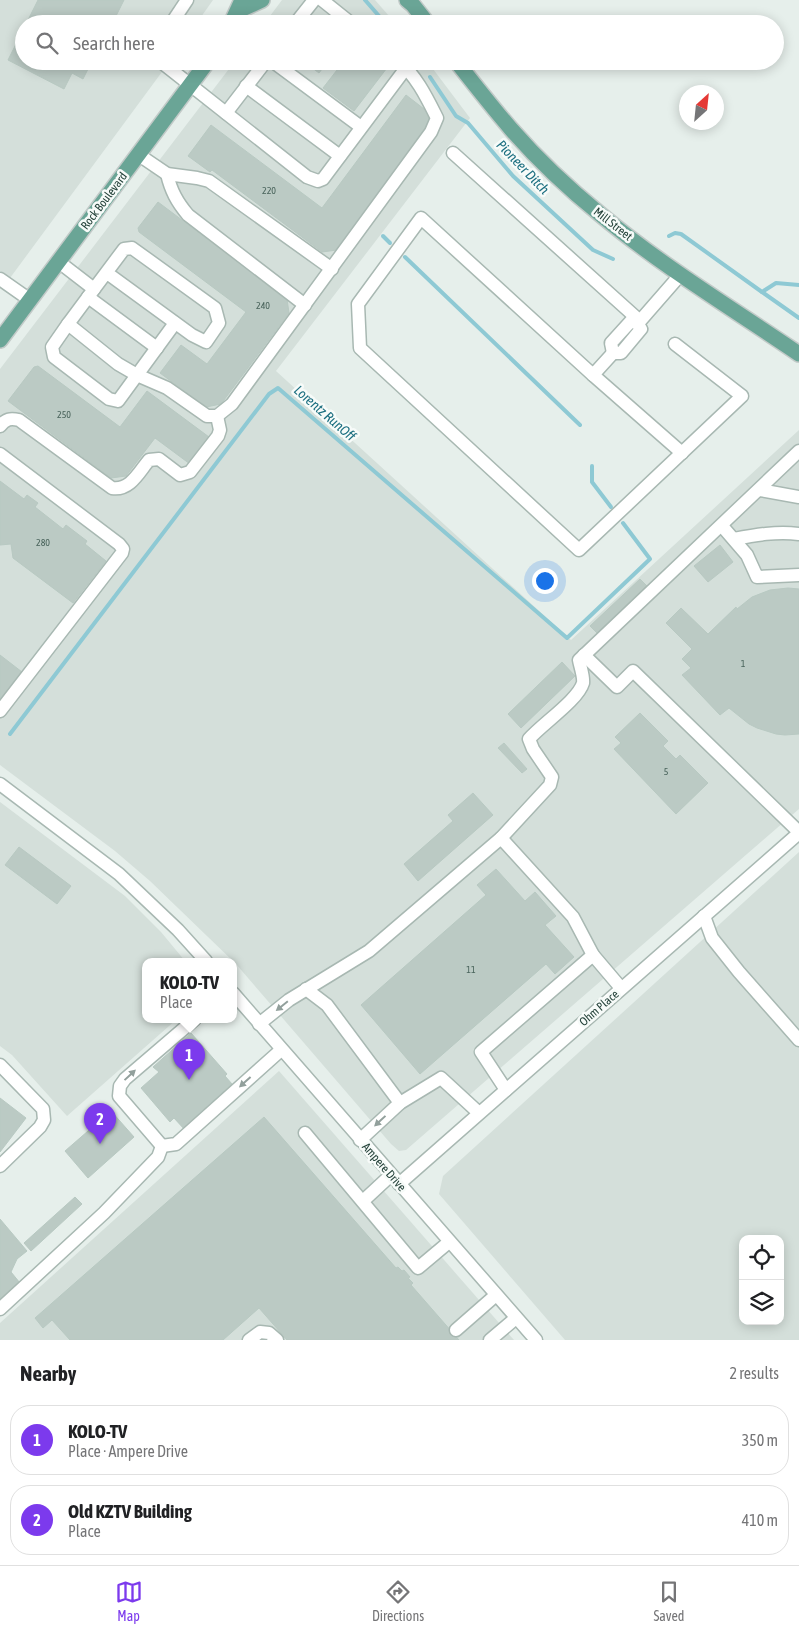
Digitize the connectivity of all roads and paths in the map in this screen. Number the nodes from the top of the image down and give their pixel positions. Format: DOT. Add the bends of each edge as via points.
graph roads {
  1 [pos="187,0"];
  2 [pos="262,0"];
  3 [pos="314,0"];
  4 [pos="322,0"];
  5 [pos="411,2"];
  6 [pos="237,12"];
  7 [pos="177,15"];
  8 [pos="302,15"];
  9 [pos="341,15"];
  10 [pos="421,15"];
  11 [pos="172,70"];
  12 [pos="202,70"];
  13 [pos="259,70"];
  14 [pos="284,70"];
  15 [pos="404,70"];
  16 [pos="411,70"];
  17 [pos="463,70"];
  18 [pos="191,85"];
  19 [pos="246,86"];
  20 [pos="226,112"];
  21 [pos="361,127"];
  22 [pos="453,153"];
  23 [pos="139,155"];
  24 [pos="340,156"];
  25 [pos="167,174"];
  26 [pos="59,262"];
  27 [pos="332,269"];
  28 [pos="107,272"];
  29 [pos="681,274"];
  30 [pos="0,279"];
  31 [pos="91,293"];
  32 [pos="30,300"];
  33 [pos="305,305"];
  34 [pos="639,322"];
  35 [pos="176,323"];
  36 [pos="68,324"];
  37 [pos="0,340"];
  38 [pos="675,344"];
  39 [pos="157,348"];
  40 [pos="799,354"];
  41 [pos="137,375"];
  42 [pos="592,375"];
  43 [pos="217,416"];
  44 [pos="0,426"];
  45 [pos="682,453"];
  46 [pos="0,454"];
  47 [pos="797,455"];
  48 [pos="760,490"];
  49 [pos="799,497"];
  50 [pos="722,526"];
  51 [pos="799,534"];
  52 [pos="734,539"];
  53 [pos="799,576"];
  54 [pos="584,655"];
  55 [pos="0,711"];
  56 [pos="0,784"];
  57 [pos="799,832"];
  58 [pos="501,838"];
  59 [pos="704,916"];
  60 [pos="593,955"];
  61 [pos="203,958"];
  62 [pos="622,988"];
  63 [pos="306,990"];
  64 [pos="237,997"];
  65 [pos="190,1023"];
  66 [pos="259,1024"];
  67 [pos="799,1040"];
  68 [pos="281,1050"];
  69 [pos="0,1065"];
  70 [pos="506,1090"];
  71 [pos="400,1103"];
  72 [pos="479,1113"];
  73 [pos="305,1133"];
  74 [pos="360,1140"];
  75 [pos="162,1146"];
  76 [pos="0,1166"];
  77 [pos="395,1179"];
  78 [pos="362,1201"];
  79 [pos="449,1242"];
  80 [pos="496,1295"];
  81 [pos="0,1309"];
  82 [pos="516,1318"];
  83 [pos="456,1330"];
  84 [pos="249,1340"];
  85 [pos="277,1340"];
  86 [pos="490,1340"];
  87 [pos="536,1340"];
  1 -- 7 [label="street"];
  2 -- 6 [label="main road"];
  3 -- 8 [label="street"];
  4 -- 9 [label="street"];
  5 -- 10 [label="main road"];
  11 -- 18 [label="street"];
  12 -- 18 [label="main road, Rock Boulevard"];
  13 -- 19 [label="street"];
  14 -- 21 [label="street"];
  15 -- 21 [label="street"];
  16 -- 27 [label="street" via="437,118 431,132"];
  17 -- 29 [label="main road, Mill Street" via="511,130 558,178 602,217"];
  18 -- 20 [label="street"];
  18 -- 23 [label="main road, Rock Boulevard"];
  19 -- 20 [label="street"];
  19 -- 24 [label="street"];
  20 -- 24 [label="street" via="311,179 323,179"];
  21 -- 24 [label="street"];
  22 -- 34 [label="street"];
  23 -- 25 [label="street"];
  23 -- 26 [label="main road, Rock Boulevard"];
  25 -- 27 [label="street" via="209,181"];
  25 -- 33 [label="street" via="178,203 188,215"];
  26 -- 31 [label="street"];
  26 -- 32 [label="main road, Rock Boulevard"];
  27 -- 33 [label="street"];
  28 -- 31 [label="street"];
  28 -- 35 [label="street"];
  28 -- 35 [label="street" via="124,249 132,248 215,308 219,323 206,342"];
  29 -- 34 [label="street"];
  29 -- 40 [label="main road, Mill Street"];
  30 -- 32 [label="street"];
  31 -- 36 [label="street"];
  31 -- 39 [label="street"];
  32 -- 37 [label="main road, Rock Boulevard"];
  33 -- 43 [label="street" via="232,404"];
  34 -- 42 [label="street" via="631,321 611,343 613,353"];
  35 -- 39 [label="street"];
  36 -- 41 [label="street"];
  36 -- 41 [label="street" via="52,348 54,357 109,399 118,401"];
  38 -- 45 [label="street" via="742,396"];
  39 -- 41 [label="street"];
  41 -- 43 [label="street" via="167,388 207,416"];
  42 -- 45 [label="street"];
  42 -- 45 [label="street" via="421,218 358,304 360,348 579,550"];
  43 -- 44 [label="street" via="218,436 190,472 180,475 159,460 149,460 130,484 117,489 19,420 5,420"];
  46 -- 55 [label="street" via="123,549"];
  47 -- 48 [label="street"];
  48 -- 49 [label="street"];
  48 -- 50 [label="street"];
  50 -- 52 [label="street"];
  50 -- 54 [label="street"];
  51 -- 52 [label="street" via="758,534"];
  52 -- 53 [label="street" via="748,555 757,578"];
  54 -- 57 [label="street" via="617,687 633,671"];
  54 -- 58 [label="street" via="579,660 583,682 575,696 529,739 552,777 550,785"];
  56 -- 61 [label="street" via="119,874"];
  57 -- 59 [label="street, Ohm Place"];
  58 -- 60 [label="street" via="573,917"];
  58 -- 63 [label="street" via="369,951"];
  59 -- 62 [label="street, Ohm Place"];
  59 -- 67 [label="street" via="712,938"];
  60 -- 62 [label="street"];
  60 -- 70 [label="street" via="481,1052"];
  62 -- 70 [label="street, Ohm Place"];
  63 -- 66 [label="street, one-way"];
  63 -- 71 [label="street" via="327,1005"];
  64 -- 66 [label="street, Ampere Drive"];
  75 -- 65 [label="street, one-way" via="119,1096 120,1086"];
  66 -- 68 [label="street, Ampere Drive"];
  68 -- 74 [label="street, Ampere Drive"];
  68 -- 75 [label="street, one-way" via="176,1144"];
  69 -- 76 [label="street" via="43,1108 44,1120"];
  70 -- 72 [label="street, Ohm Place"];
  71 -- 72 [label="street" via="441,1078"];
  71 -- 74 [label="street, one-way"];
  72 -- 77 [label="street, Ohm Place"];
  73 -- 78 [label="street"];
  74 -- 77 [label="street, Ampere Drive"];
  75 -- 81 [label="street" via="158,1157 104,1213"];
  77 -- 78 [label="street, Ohm Place"];
  77 -- 79 [label="street, Ampere Drive"];
  78 -- 79 [label="street" via="418,1268"];
  79 -- 80 [label="street, Ampere Drive"];
  80 -- 82 [label="street, Ampere Drive"];
  80 -- 83 [label="street"];
  82 -- 86 [label="street"];
  82 -- 87 [label="street, Ampere Drive"];
  84 -- 85 [label="street" via="260,1332 269,1333"];
}
